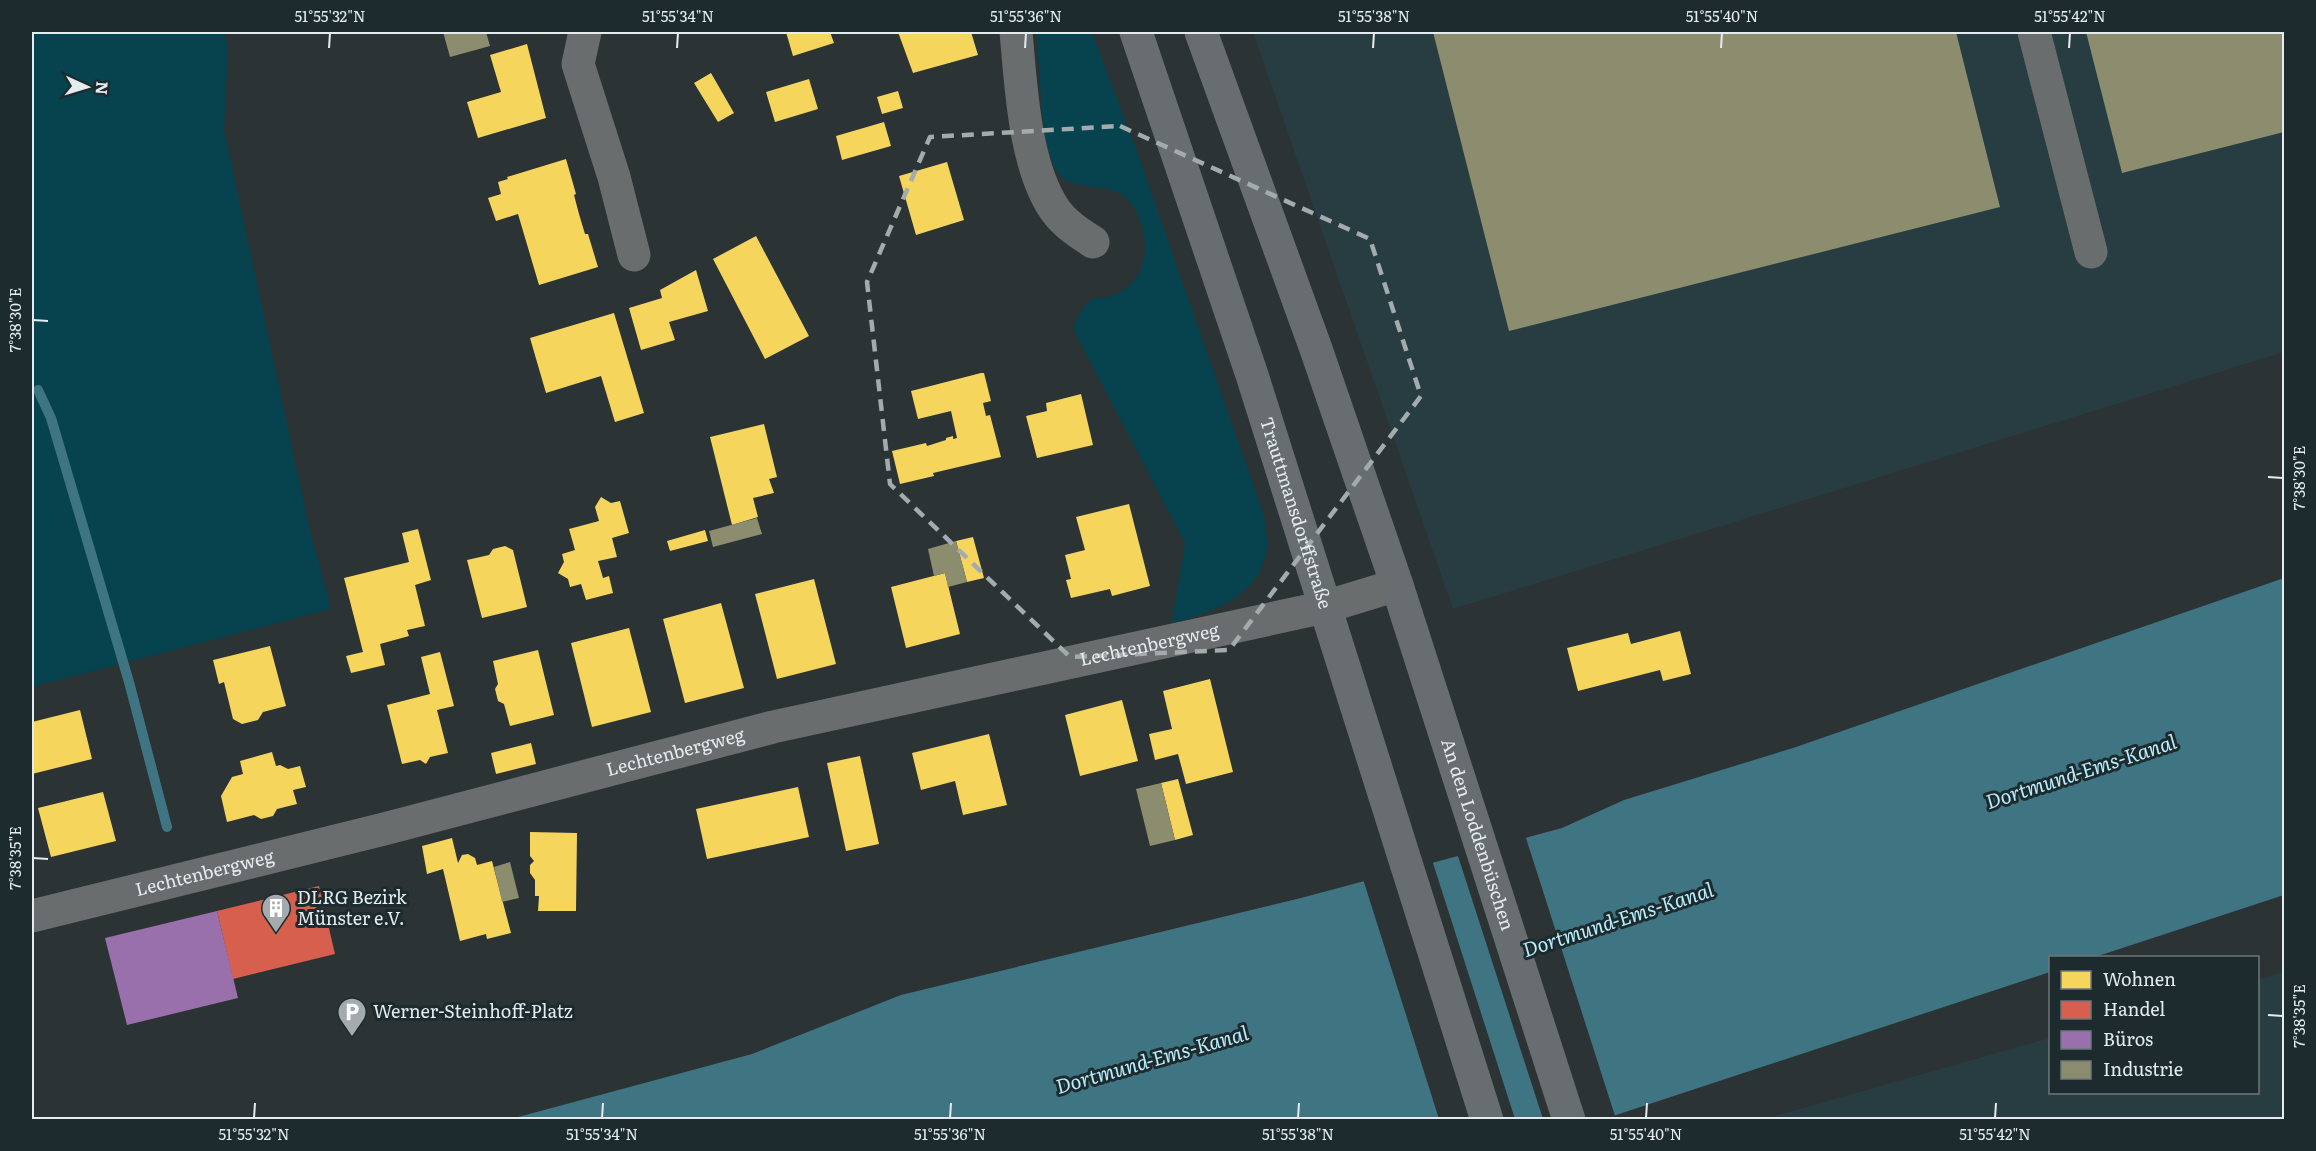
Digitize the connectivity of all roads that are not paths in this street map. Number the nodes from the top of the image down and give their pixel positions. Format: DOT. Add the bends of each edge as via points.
graph roads {
  1 [pos="585,32"];
  2 [pos="1016,32"];
  3 [pos="1136,32"];
  4 [pos="1201,32"];
  5 [pos="2034,32"];
  6 [pos="1093,242"];
  7 [pos="2091,252"];
  8 [pos="634,255"];
  9 [pos="1397,585"];
  10 [pos="1325,607"];
  11 [pos="32,916"];
  12 [pos="1487,1119"];
  13 [pos="1569,1119"];
  1 -- 8 [label="street" via="578,64"];
  2 -- 6 [label="street" via="1022,97 1044,192 1074,231"];
  3 -- 10 [label="main road, Trauttmansdorffstraße" via="1252,375"];
  4 -- 9 [label="main road"];
  5 -- 7 [label="street"];
  9 -- 10 [label="street, Trauttmansdorffstraße"];
  9 -- 13 [label="main road, An den Loddenbüschen"];
  10 -- 11 [label="street, Lechtenbergweg" via="773,727"];
  10 -- 12 [label="main road"];
}
